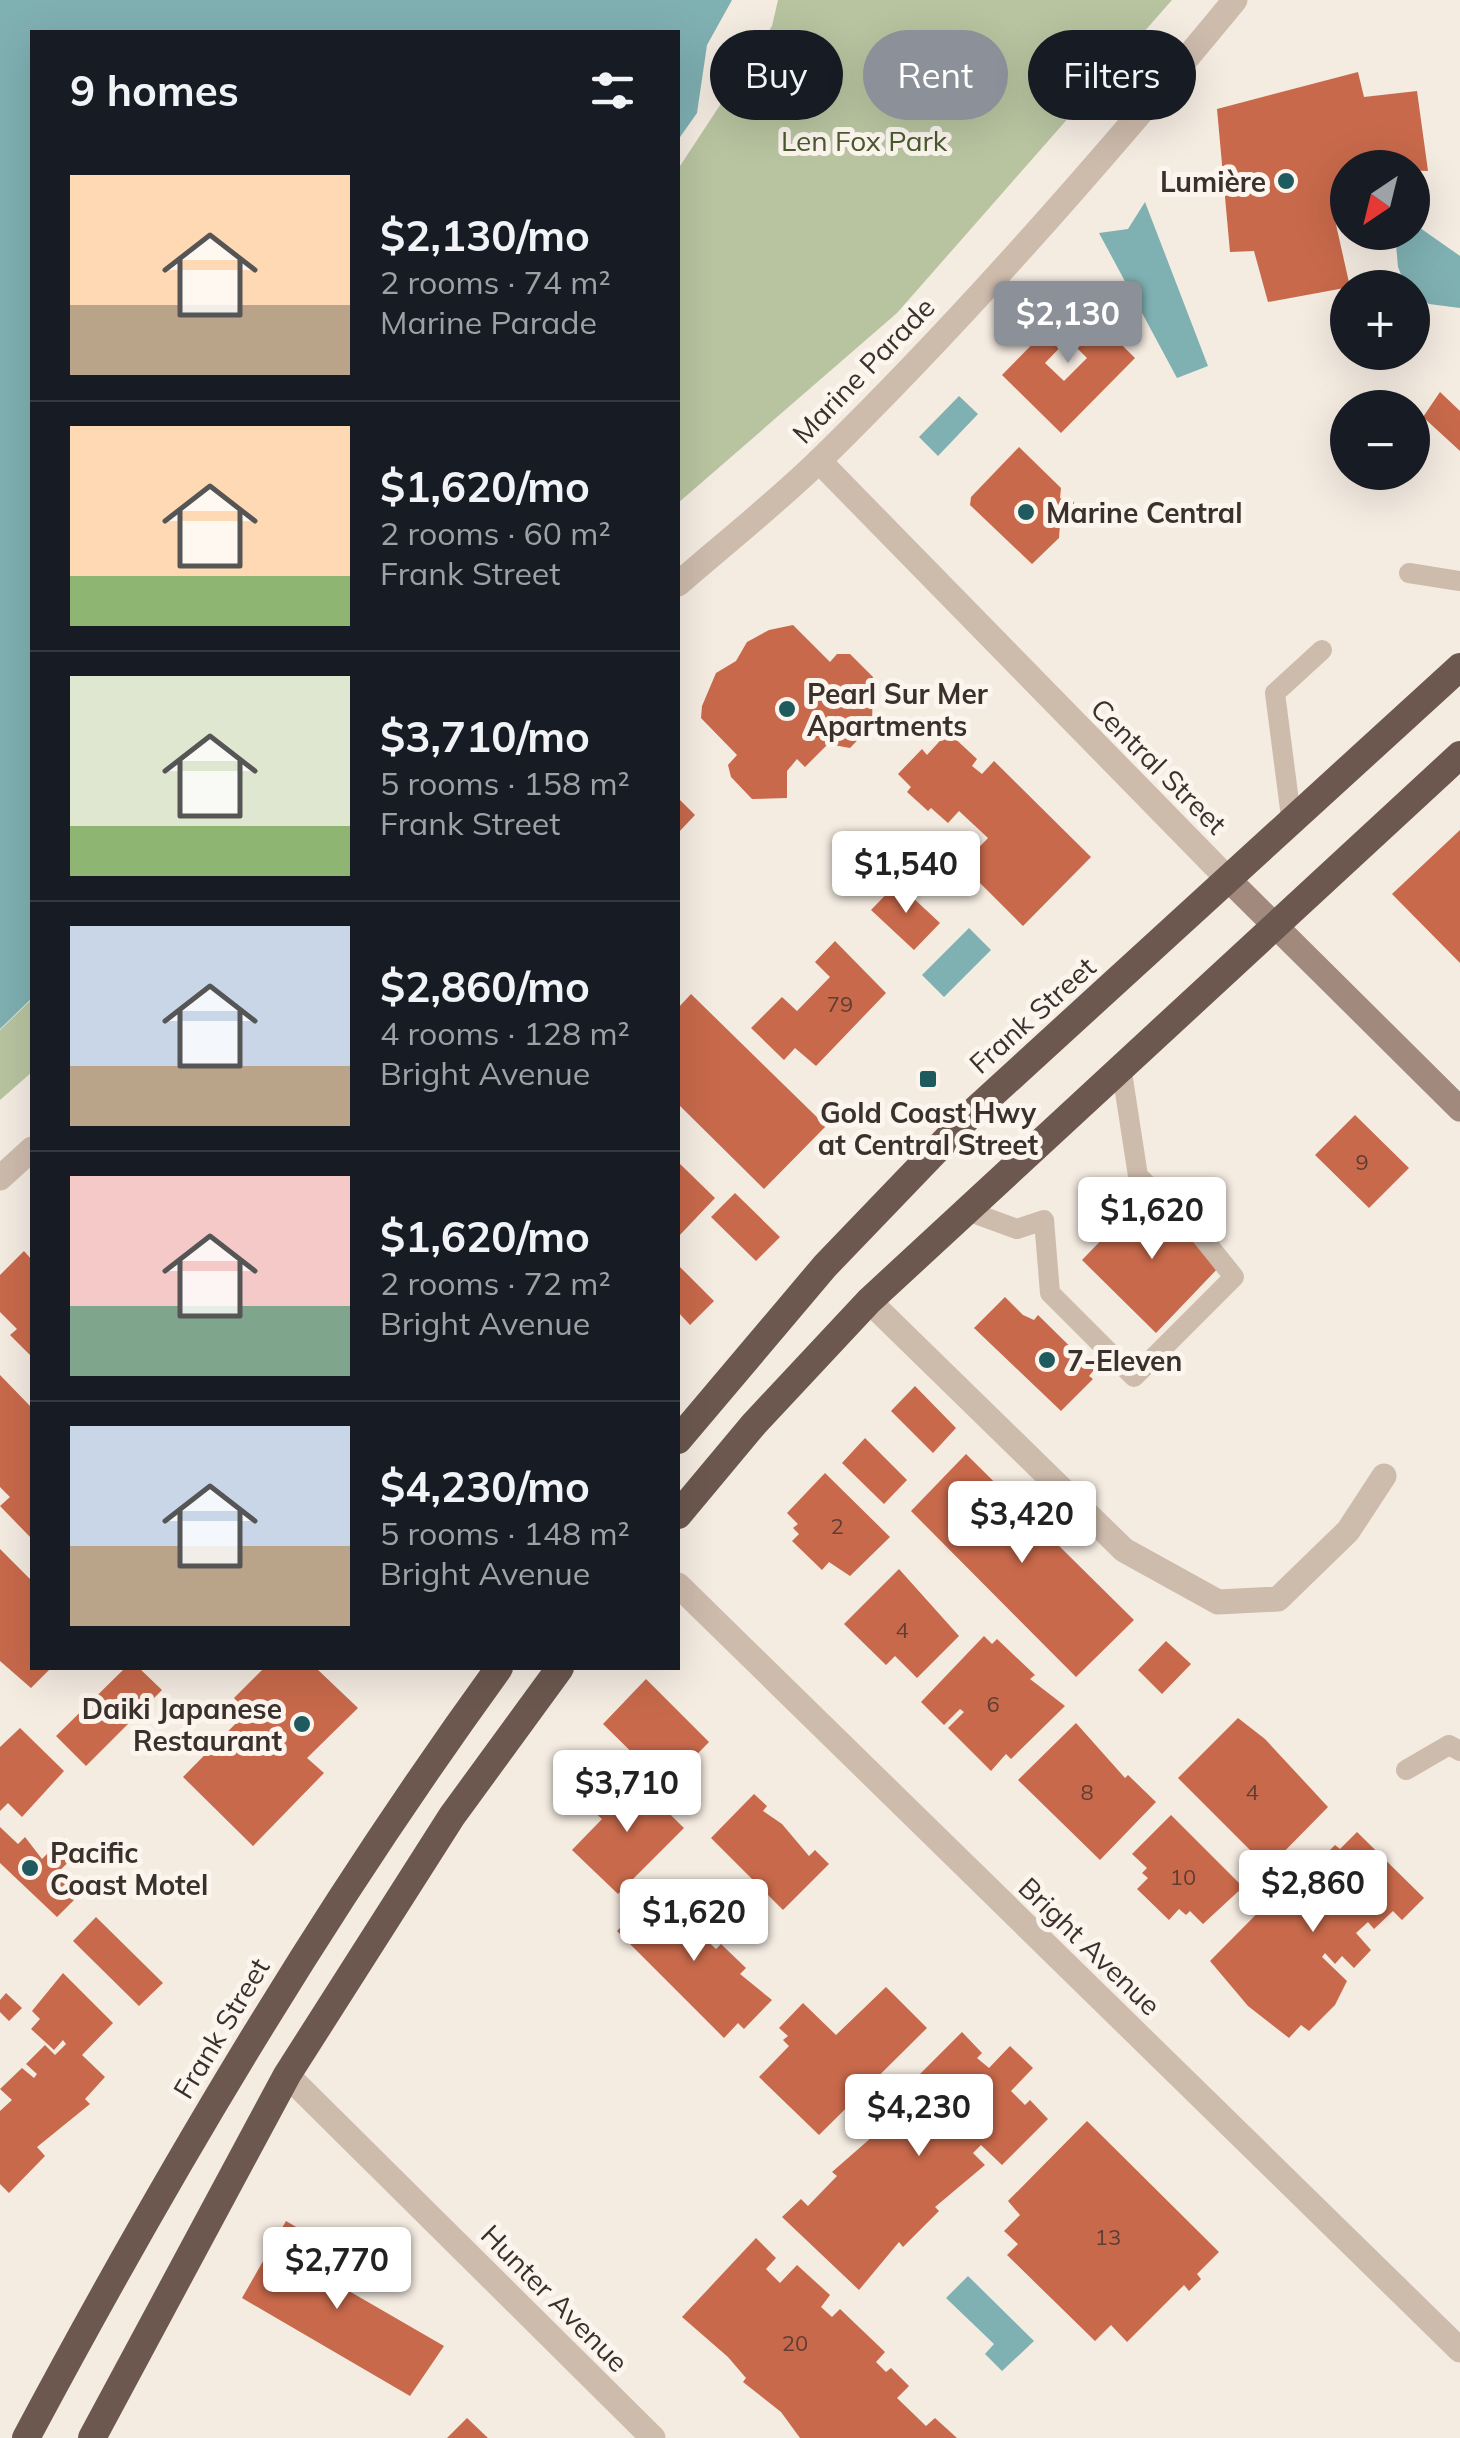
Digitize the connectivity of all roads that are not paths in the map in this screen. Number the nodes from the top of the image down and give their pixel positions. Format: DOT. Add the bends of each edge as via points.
graph roads {
  1 [pos="1234,0"];
  2 [pos="819,461"];
  3 [pos="1409,573"];
  4 [pos="1460,580"];
  5 [pos="680,582"];
  6 [pos="1322,650"];
  7 [pos="1460,667"];
  8 [pos="1460,755"];
  9 [pos="1290,817"];
  10 [pos="1227,878"];
  11 [pos="1276,926"];
  12 [pos="1121,1066"];
  13 [pos="1460,1109"];
  14 [pos="30,1151"];
  15 [pos="0,1178"];
  16 [pos="964,1210"];
  17 [pos="869,1301"];
  18 [pos="680,1438"];
  19 [pos="1384,1476"];
  20 [pos="680,1513"];
  21 [pos="680,1587"];
  22 [pos="497,1670"];
  23 [pos="559,1670"];
  24 [pos="1460,1750"];
  25 [pos="1406,1770"];
  26 [pos="287,2075"];
  27 [pos="1460,2350"];
  28 [pos="26,2438"];
  29 [pos="92,2438"];
  30 [pos="654,2438"];
  1 -- 2 [label="street, Marine Parade" via="1148,105"];
  2 -- 5 [label="street, Marine Parade"];
  2 -- 10 [label="street, Central Street"];
  3 -- 4 [label="lane"];
  6 -- 9 [label="lane" via="1275,693"];
  7 -- 9 [label="highway, Frank Street"];
  8 -- 11 [label="highway"];
  9 -- 10 [label="highway, Frank Street"];
  10 -- 11 [label="main road, Central Street"];
  10 -- 18 [label="highway, Frank Street" via="973,1112 826,1266"];
  11 -- 12 [label="highway"];
  11 -- 13 [label="main road, Central Street"];
  12 -- 16 [label="highway"];
  12 -- 16 [label="lane" via="1138,1176 1234,1277 1134,1377 1050,1293 1044,1220 1016,1229"];
  14 -- 15 [label="street"];
  16 -- 17 [label="highway"];
  17 -- 19 [label="street" via="1124,1550 1218,1602 1278,1599 1348,1531"];
  17 -- 20 [label="highway"];
  21 -- 27 [label="street, Bright Avenue"];
  22 -- 28 [label="highway, Frank Street" via="413,1786 256,2031"];
  23 -- 26 [label="highway" via="452,1816"];
  24 -- 25 [label="lane" via="1449,1745"];
  26 -- 29 [label="highway"];
  26 -- 30 [label="street, Hunter Avenue"];
}
